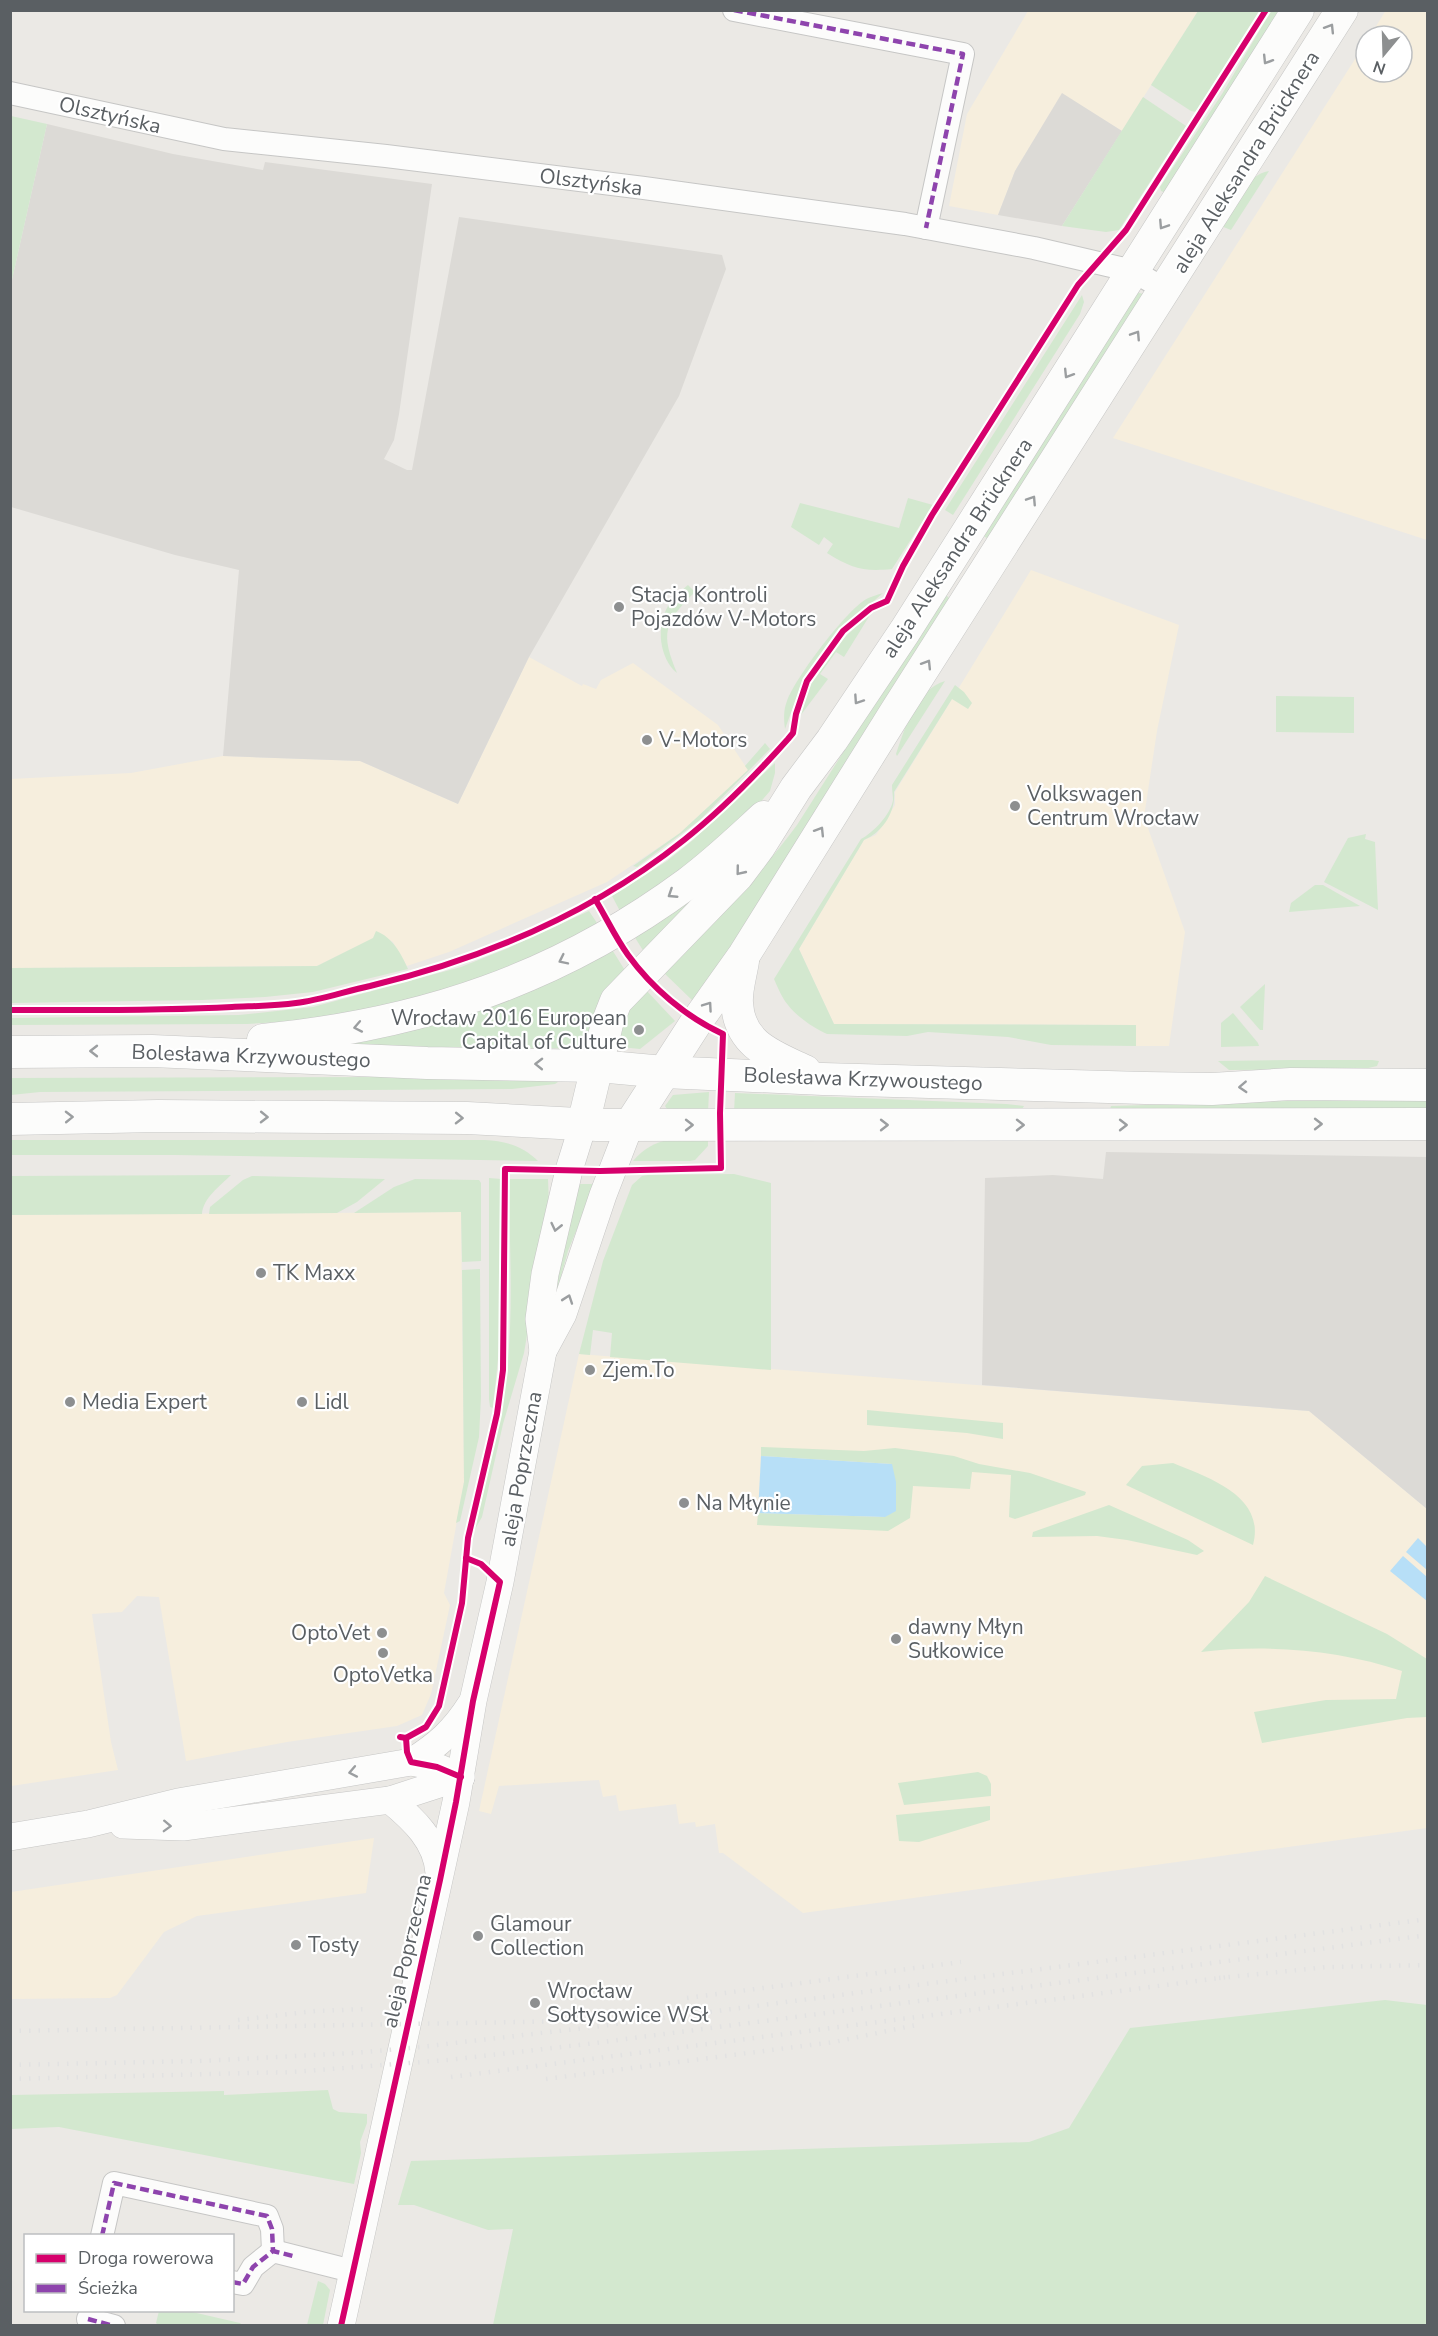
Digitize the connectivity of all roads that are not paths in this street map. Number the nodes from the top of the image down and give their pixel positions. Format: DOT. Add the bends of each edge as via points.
graph roads {
  1 [pos="734,10"];
  2 [pos="1298,10"];
  3 [pos="1341,10"];
  4 [pos="10,93"];
  5 [pos="926,228"];
  6 [pos="1132,272"];
  7 [pos="1166,290"];
  8 [pos="796,788"];
  9 [pos="744,955"];
  10 [pos="152,1051"];
  11 [pos="10,1052"];
  12 [pos="598,1066"];
  13 [pos="664,1072"];
  14 [pos="822,1079"];
  15 [pos="1428,1085"];
  16 [pos="10,1119"];
  17 [pos="1428,1124"];
  18 [pos="583,1125"];
  19 [pos="630,1125"];
  20 [pos="543,1351"];
  21 [pos="473,1701"];
  22 [pos="411,1762"];
  23 [pos="461,1777"];
  24 [pos="390,1800"];
  25 [pos="88,1824"];
  26 [pos="10,1836"];
  27 [pos="440,1880"];
  28 [pos="102,2234"];
  29 [pos="273,2251"];
  30 [pos="352,2271"];
  31 [pos="234,2282"];
  32 [pos="88,2318"];
  33 [pos="114,2325"];
  34 [pos="341,2325"];
  1 -- 5 [label="street" via="963,54"];
  2 -- 6 [label="main road, aleja Aleksandra Brücknera, one-way"];
  7 -- 3 [label="main road, aleja Aleksandra Brücknera, one-way"];
  4 -- 5 [label="street, Olsztyńska" via="224,139 644,188"];
  5 -- 6 [label="street, Olsztyńska" via="1034,248"];
  6 -- 7 [label="street, Olsztyńska"];
  6 -- 8 [label="main road, aleja Aleksandra Brücknera, one-way" via="905,631"];
  9 -- 7 [label="main road, aleja Aleksandra Brücknera, one-way"];
  8 -- 10 [label="main road, one-way" via="721,856 670,895 577,953 480,995 432,1011 337,1031"];
  8 -- 12 [label="main road, aleja Aleksandra Brücknera, one-way" via="738,875 616,1001"];
  13 -- 9 [label="main road, aleja Aleksandra Brücknera, one-way"];
  9 -- 14 [label="main road" via="737,1003 748,1035 763,1052"];
  10 -- 11 [label="main road, Bolesława Krzywoustego, one-way"];
  12 -- 10 [label="main road, Bolesława Krzywoustego, one-way"];
  12 -- 13 [label="main road, Bolesława Krzywoustego"];
  12 -- 18 [label="main road, aleja Aleksandra Brücknera"];
  13 -- 14 [label="main road, Bolesława Krzywoustego"];
  13 -- 19 [label="main road, aleja Aleksandra Brücknera"];
  15 -- 14 [label="main road, Bolesława Krzywoustego, one-way" via="1291,1084 1212,1089"];
  16 -- 18 [label="main road, Bolesława Krzywoustego, one-way" via="443,1118"];
  19 -- 17 [label="main road, Bolesława Krzywoustego, one-way"];
  18 -- 19 [label="main road, Bolesława Krzywoustego"];
  18 -- 20 [label="street, aleja Poprzeczna, one-way" via="545,1274 539,1319"];
  20 -- 19 [label="street, aleja Poprzeczna, one-way" via="563,1314"];
  20 -- 21 [label="street, aleja Poprzeczna" via="500,1582"];
  21 -- 22 [label="street" via="457,1727"];
  21 -- 23 [label="street, aleja Poprzeczna"];
  22 -- 23 [label="street"];
  22 -- 25 [label="street, one-way" via="178,1802"];
  23 -- 24 [label="street"];
  23 -- 27 [label="street, aleja Poprzeczna"];
  25 -- 24 [label="street, one-way" via="183,1827"];
  24 -- 27 [label="street" via="428,1838 439,1863"];
  25 -- 26 [label="street"];
  27 -- 30 [label="street, aleja Poprzeczna"];
  28 -- 29 [label="street" via="114,2183 267,2216"];
  29 -- 30 [label="street"];
  29 -- 31 [label="street" via="253,2267 243,2284"];
  30 -- 34 [label="street, aleja Poprzeczna"];
  32 -- 33 [label="street"];
}
